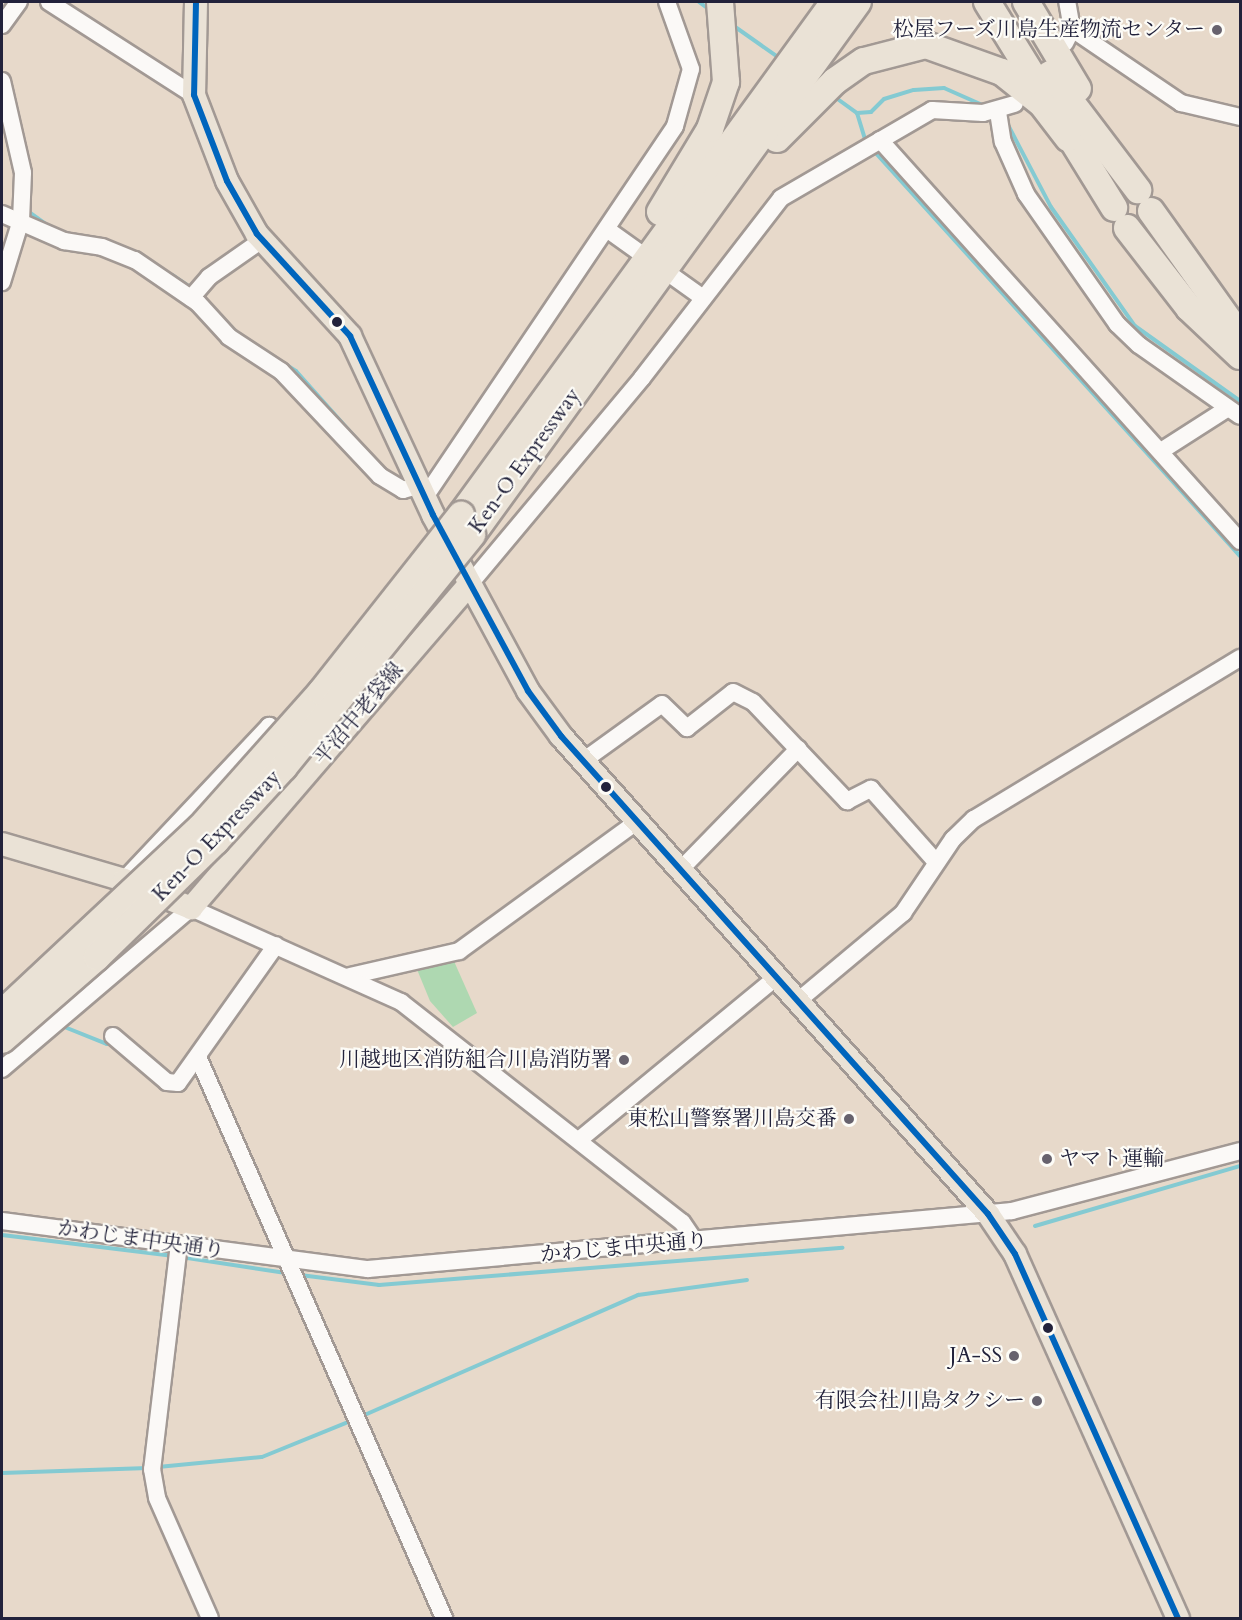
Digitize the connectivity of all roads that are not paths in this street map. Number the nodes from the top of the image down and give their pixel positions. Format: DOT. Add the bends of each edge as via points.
graph roads {
  1 [pos="19,2"];
  2 [pos="49,2"];
  3 [pos="196,2"];
  4 [pos="667,2"];
  5 [pos="834,2"];
  6 [pos="858,2"];
  7 [pos="987,2"];
  8 [pos="1002,2"];
  9 [pos="1026,2"];
  10 [pos="1067,2"];
  11 [pos="724,16"];
  12 [pos="2,26"];
  13 [pos="796,70"];
  14 [pos="2,81"];
  15 [pos="194,95"];
  16 [pos="1015,104"];
  17 [pos="993,112"];
  18 [pos="1240,117"];
  19 [pos="1068,138"];
  20 [pos="873,144"];
  21 [pos="1122,164"];
  22 [pos="729,182"];
  23 [pos="2,214"];
  24 [pos="21,220"];
  25 [pos="608,230"];
  26 [pos="262,240"];
  27 [pos="649,260"];
  28 [pos="2,282"];
  29 [pos="194,294"];
  30 [pos="703,298"];
  31 [pos="1240,336"];
  32 [pos="1240,356"];
  33 [pos="1233,413"];
  34 [pos="1161,451"];
  35 [pos="422,491"];
  36 [pos="466,525"];
  37 [pos="1240,541"];
  38 [pos="469,585"];
  39 [pos="1240,658"];
  40 [pos="798,749"];
  41 [pos="583,761"];
  42 [pos="315,767"];
  43 [pos="638,821"];
  44 [pos="2,844"];
  45 [pos="936,862"];
  46 [pos="681,869"];
  47 [pos="124,880"];
  48 [pos="191,908"];
  49 [pos="276,945"];
  50 [pos="350,976"];
  51 [pos="778,976"];
  52 [pos="799,1000"];
  53 [pos="2,1013"];
  54 [pos="113,1036"];
  55 [pos="2,1040"];
  56 [pos="198,1057"];
  57 [pos="2,1069"];
  58 [pos="579,1140"];
  59 [pos="1240,1151"];
  60 [pos="988,1214"];
  61 [pos="2,1221"];
  62 [pos="695,1241"];
  63 [pos="179,1244"];
  64 [pos="286,1259"];
  65 [pos="210,1618"];
  66 [pos="444,1618"];
  67 [pos="1178,1618"];
  1 -- 12 [label="street"];
  2 -- 15 [label="street"];
  3 -- 15 [label="main road"];
  4 -- 25 [label="street" via="687,51 691,84 675,126"];
  5 -- 13 [label="highway, Ken-O Expressway"];
  6 -- 13 [label="highway, Ken-O Expressway"];
  7 -- 19 [label="highway" via="1047,93"];
  8 -- 21 [label="highway" via="1057,85"];
  9 -- 21 [label="highway"];
  10 -- 18 [label="street" via="1069,36 1180,103"];
  11 -- 27 [label="highway" via="726,82 710,129"];
  13 -- 22 [label="highway, Ken-O Expressway"];
  13 -- 27 [label="highway, Ken-O Expressway"];
  14 -- 24 [label="street" via="23,173"];
  15 -- 26 [label="main road" via="226,181"];
  16 -- 17 [label="street"];
  17 -- 20 [label="street" via="932,110"];
  17 -- 33 [label="street" via="1026,194 1117,324"];
  19 -- 22 [label="highway" via="1042,104 1002,72 926,45 864,61 835,81 748,172"];
  19 -- 32 [label="highway" via="1121,218 1189,308"];
  20 -- 30 [label="street" via="781,198"];
  20 -- 34 [label="street"];
  21 -- 31 [label="highway"];
  22 -- 27 [label="highway, Ken-O Expressway"];
  23 -- 24 [label="street"];
  24 -- 28 [label="street"];
  24 -- 29 [label="street" via="64,241 119,251"];
  25 -- 27 [label="street"];
  25 -- 35 [label="street"];
  26 -- 29 [label="street"];
  26 -- 35 [label="main road" via="350,336"];
  27 -- 30 [label="street"];
  27 -- 36 [label="highway, Ken-O Expressway"];
  27 -- 36 [label="highway, Ken-O Expressway" via="550,395"];
  29 -- 35 [label="street" via="229,337 310,397 380,476 403,490"];
  30 -- 38 [label="street"];
  33 -- 34 [label="street"];
  34 -- 37 [label="street"];
  35 -- 38 [label="main road"];
  36 -- 53 [label="highway, Ken-O Expressway, bridge" via="200,828"];
  36 -- 55 [label="highway, Ken-O Expressway, bridge" via="321,723 216,841 98,957"];
  38 -- 41 [label="main road" via="528,691"];
  38 -- 42 [label="main road, 平沼中老袋線"];
  39 -- 45 [label="street" via="1001,800 974,819"];
  40 -- 41 [label="street" via="753,702 733,692 687,728 662,704"];
  40 -- 45 [label="street" via="847,801 872,789"];
  40 -- 46 [label="street"];
  41 -- 43 [label="main road"];
  42 -- 47 [label="street" via="269,726"];
  42 -- 48 [label="main road, 平沼中老袋線"];
  43 -- 46 [label="main road"];
  43 -- 50 [label="street" via="459,951"];
  44 -- 47 [label="main road"];
  45 -- 52 [label="street" via="903,913"];
  46 -- 51 [label="main road"];
  47 -- 48 [label="main road"];
  48 -- 49 [label="street"];
  48 -- 57 [label="street"];
  49 -- 50 [label="street"];
  49 -- 56 [label="street"];
  50 -- 58 [label="street" via="401,1002"];
  51 -- 52 [label="main road"];
  51 -- 58 [label="street"];
  52 -- 60 [label="main road"];
  54 -- 56 [label="street" via="174,1084"];
  56 -- 64 [label="street"];
  58 -- 62 [label="street" via="682,1222"];
  59 -- 60 [label="street, かわじま中央通り" via="1055,1202"];
  60 -- 62 [label="street, かわじま中央通り"];
  60 -- 67 [label="main road" via="1015,1254"];
  61 -- 63 [label="street, かわじま中央通り"];
  62 -- 64 [label="street, かわじま中央通り" via="368,1269"];
  63 -- 64 [label="street, かわじま中央通り"];
  63 -- 65 [label="street" via="152,1469 158,1498"];
  64 -- 66 [label="street"];
}
